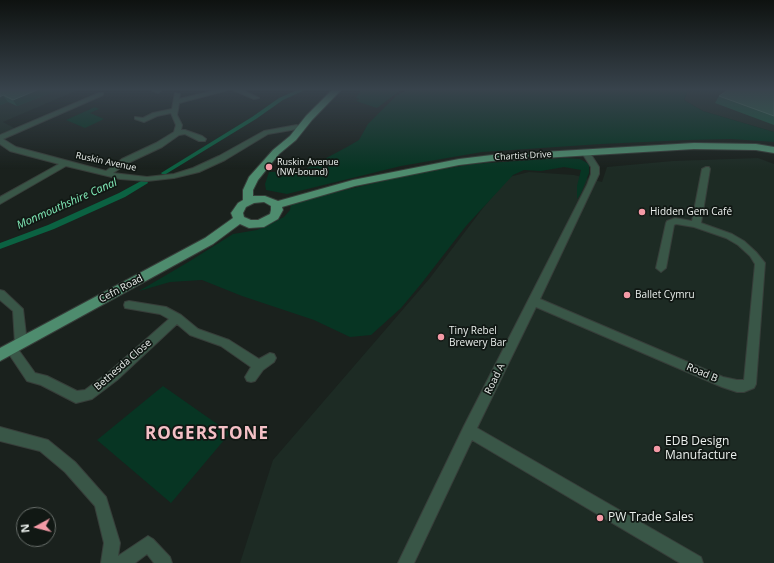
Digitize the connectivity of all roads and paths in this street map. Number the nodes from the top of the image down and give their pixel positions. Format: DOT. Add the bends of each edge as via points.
graph roads {
  1 [pos="51,116"];
  2 [pos="151,116"];
  3 [pos="175,116"];
  4 [pos="312,116"];
  5 [pos="137,118"];
  6 [pos="275,130"];
  7 [pos="177,133"];
  8 [pos="292,134"];
  9 [pos="0,139"];
  10 [pos="202,139"];
  11 [pos="774,150"];
  12 [pos="586,153"];
  13 [pos="66,163"];
  14 [pos="706,168"];
  15 [pos="107,174"];
  16 [pos="0,201"];
  17 [pos="248,202"];
  18 [pos="276,205"];
  19 [pos="239,219"];
  20 [pos="696,225"];
  21 [pos="661,268"];
  22 [pos="0,294"];
  23 [pos="534,301"];
  24 [pos="129,305"];
  25 [pos="177,318"];
  26 [pos="11,349"];
  27 [pos="270,358"];
  28 [pos="259,366"];
  29 [pos="251,377"];
  30 [pos="469,431"];
  31 [pos="0,434"];
  32 [pos="109,563"];
  33 [pos="122,563"];
  34 [pos="164,563"];
  35 [pos="406,563"];
  36 [pos="695,563"];
  1 -- 9 [label="street"];
  2 -- 5 [label="street" via="144,120"];
  3 -- 7 [label="street" via="179,125"];
  4 -- 8 [label="main road"];
  6 -- 8 [label="street, Ruskin Avenue"];
  6 -- 8 [label="street"];
  6 -- 15 [label="street, Ruskin Avenue" via="263,134 210,164 181,174 147,179"];
  7 -- 10 [label="street" via="185,132"];
  7 -- 15 [label="street" via="159,145 125,161"];
  8 -- 17 [label="main road" via="253,179 248,190"];
  9 -- 13 [label="street, Ruskin Avenue" via="13,149"];
  11 -- 12 [label="main road, Chartist Drive" via="756,147 694,146"];
  12 -- 18 [label="main road, Chartist Drive" via="459,162 353,183"];
  12 -- 23 [label="street, Road A" via="595,167 595,174"];
  13 -- 15 [label="street, Ruskin Avenue"];
  13 -- 16 [label="street, Ruskin Avenue"];
  14 -- 20 [label="street"];
  17 -- 18 [label="main road" via="265,199"];
  17 -- 19 [label="main road" via="239,209"];
  18 -- 19 [label="main road" via="274,216 260,224 249,224"];
  19 -- 26 [label="main road, Cefn Road" via="210,241"];
  20 -- 21 [label="street" via="670,223"];
  20 -- 23 [label="street, Road B" via="729,236 741,243 760,263 750,384 744,386 722,382"];
  22 -- 26 [label="street" via="18,309"];
  23 -- 30 [label="street, Road A"];
  24 -- 25 [label="street" via="162,310"];
  25 -- 26 [label="street, Bethesda Close" via="88,395 76,397 43,380 31,377"];
  25 -- 28 [label="street" via="194,332 225,343"];
  27 -- 28 [label="street"];
  28 -- 29 [label="street"];
  30 -- 35 [label="street, Road A"];
  30 -- 36 [label="street"];
  31 -- 32 [label="street" via="43,445 70,467 101,502 112,543"];
  33 -- 34 [label="street" via="148,544"];
}
